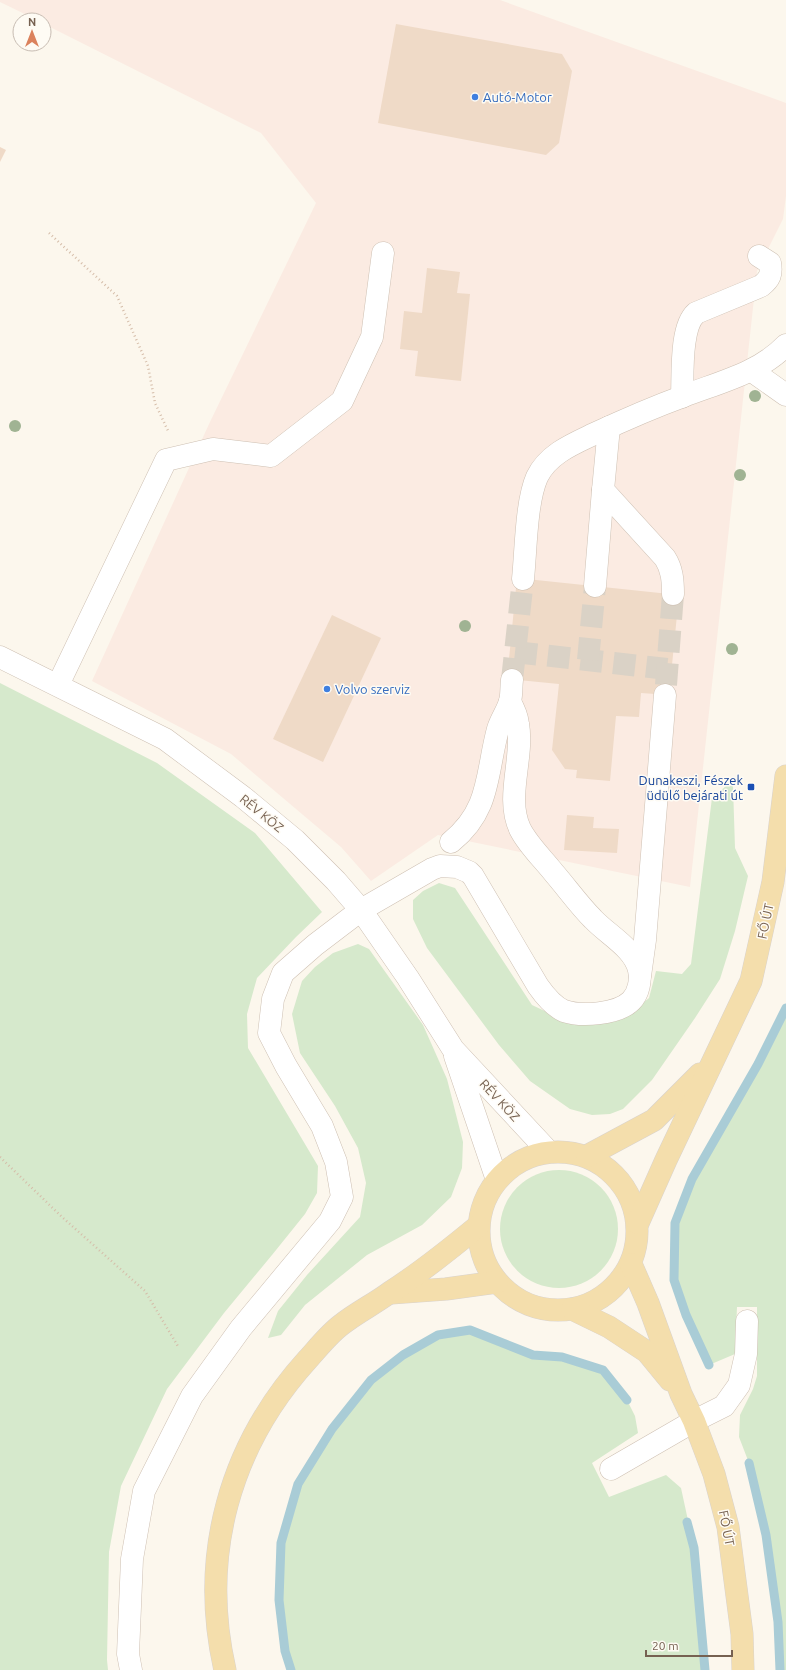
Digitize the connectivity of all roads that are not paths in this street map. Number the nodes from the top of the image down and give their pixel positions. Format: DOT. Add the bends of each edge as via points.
graph roads {
  1 [pos="383,254"];
  2 [pos="759,256"];
  3 [pos="786,345"];
  4 [pos="752,371"];
  5 [pos="786,395"];
  6 [pos="682,397"];
  7 [pos="609,427"];
  8 [pos="603,490"];
  9 [pos="523,579"];
  10 [pos="595,586"];
  11 [pos="673,594"];
  12 [pos="0,657"];
  13 [pos="512,680"];
  14 [pos="58,685"];
  15 [pos="665,695"];
  16 [pos="510,702"];
  17 [pos="786,776"];
  18 [pos="451,842"];
  19 [pos="361,910"];
  20 [pos="640,976"];
  21 [pos="453,1049"];
  22 [pos="716,1057"];
  23 [pos="548,1151"];
  24 [pos="587,1156"];
  25 [pos="497,1180"];
  26 [pos="638,1223"];
  27 [pos="478,1226"];
  28 [pos="631,1264"];
  29 [pos="497,1282"];
  30 [pos="390,1293"];
  31 [pos="572,1309"];
  32 [pos="747,1321"];
  33 [pos="681,1394"];
  34 [pos="694,1421"];
  35 [pos="611,1469"];
  36 [pos="131,1670"];
  37 [pos="225,1670"];
  38 [pos="743,1670"];
  1 -- 14 [label="street" via="372,337 342,401 271,456 213,450 166,460"];
  2 -- 6 [label="street" via="770,263 772,270 768,280 761,286 696,313 690,318 685,337"];
  3 -- 4 [label="street" via="775,357"];
  4 -- 5 [label="street"];
  4 -- 6 [label="street"];
  6 -- 7 [label="street"];
  7 -- 8 [label="street"];
  7 -- 9 [label="street" via="564,449 548,460 538,475 532,491"];
  8 -- 10 [label="street"];
  8 -- 11 [label="street" via="670,565"];
  12 -- 14 [label="street, RÉV KÖZ"];
  13 -- 16 [label="street"];
  14 -- 19 [label="street, RÉV KÖZ" via="165,739 243,797 295,840"];
  15 -- 20 [label="street"];
  16 -- 18 [label="street" via="498,730 490,773 479,807 464,831"];
  16 -- 20 [label="street" via="516,714 519,734 514,799 520,829 593,919 636,960"];
  17 -- 22 [label="main road, FŐ ÚT" via="773,882 753,974"];
  19 -- 20 [label="street" via="432,869 449,866 463,868 473,876 538,986 558,1008 575,1013 599,1013 623,1006 631,1001 638,990"];
  19 -- 21 [label="street, RÉV KÖZ"];
  19 -- 36 [label="street" via="283,973 273,999 269,1033 322,1126 336,1162 342,1197 330,1221 241,1328 192,1396 144,1491 132,1559 128,1654"];
  21 -- 23 [label="street, RÉV KÖZ"];
  21 -- 25 [label="street, RÉV KÖZ"];
  22 -- 24 [label="main road, FŐ ÚT" via="654,1120"];
  22 -- 26 [label="main road, FŐ ÚT"];
  23 -- 24 [label="main road, FŐ ÚT" via="568,1151"];
  23 -- 25 [label="main road, FŐ ÚT" via="529,1156 512,1166"];
  24 -- 26 [label="main road, FŐ ÚT" via="612,1171 617,1177 630,1195"];
  25 -- 27 [label="main road, FŐ ÚT" via="484,1201"];
  26 -- 28 [label="main road, FŐ ÚT" via="637,1244"];
  27 -- 29 [label="main road, FŐ ÚT" via="480,1246 486,1265"];
  27 -- 30 [label="main road"];
  28 -- 31 [label="main road, FŐ ÚT" via="617,1285 607,1293 596,1301"];
  28 -- 33 [label="main road, FŐ ÚT"];
  29 -- 30 [label="main road"];
  29 -- 31 [label="main road, FŐ ÚT" via="518,1300 544,1309"];
  30 -- 37 [label="main road" via="341,1325 284,1387 251,1441 234,1479 217,1550 217,1615"];
  31 -- 33 [label="main road, FŐ ÚT" via="609,1327 648,1352"];
  32 -- 34 [label="street" via="746,1354 739,1385 724,1406"];
  33 -- 34 [label="main road, FŐ ÚT"];
  34 -- 35 [label="street"];
  34 -- 38 [label="main road, FŐ ÚT" via="714,1474 728,1527 742,1634"];
}
